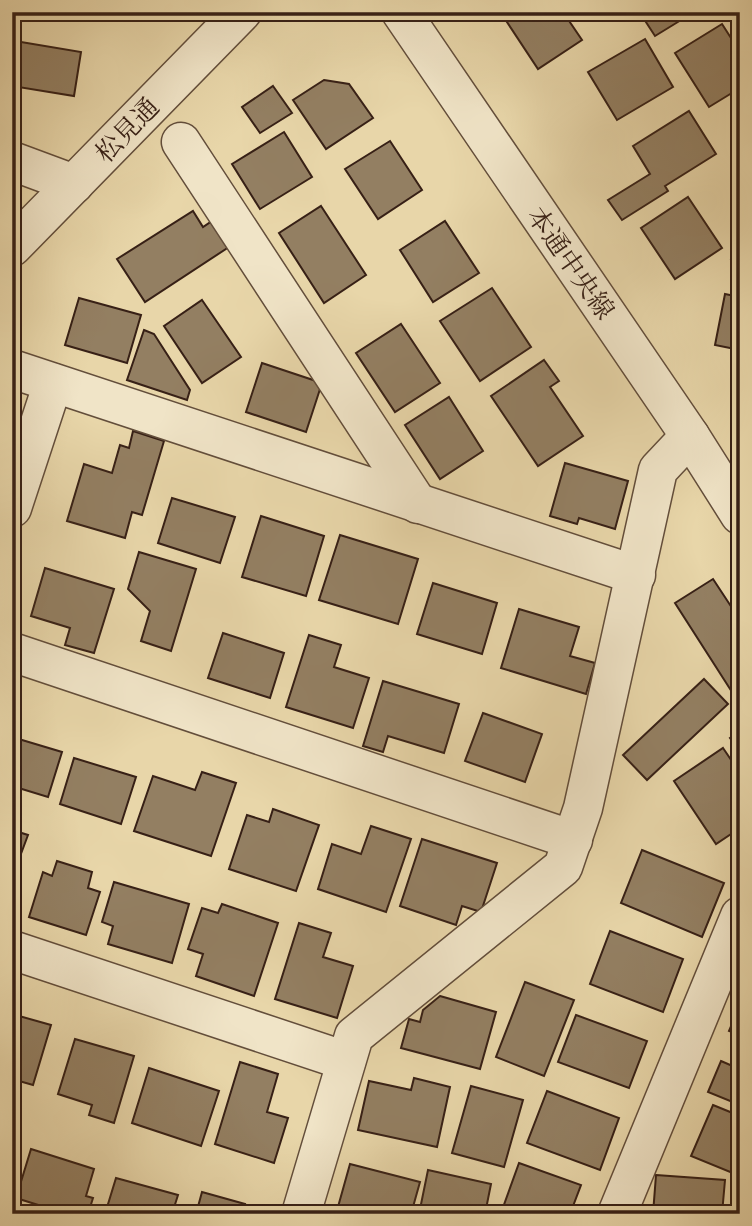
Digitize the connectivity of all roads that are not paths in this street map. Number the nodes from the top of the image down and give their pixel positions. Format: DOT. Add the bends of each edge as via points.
graph roads {
  1 [pos="242,12"];
  2 [pos="401,12"];
  3 [pos="181,142"];
  4 [pos="12,161"];
  5 [pos="74,184"];
  6 [pos="12,247"];
  7 [pos="12,369"];
  8 [pos="53,383"];
  9 [pos="690,436"];
  10 [pos="418,504"];
  11 [pos="12,508"];
  12 [pos="740,515"];
  13 [pos="636,575"];
  14 [pos="12,652"];
  15 [pos="573,840"];
  16 [pos="740,916"];
  17 [pos="12,950"];
  18 [pos="346,1061"];
  19 [pos="301,1214"];
  20 [pos="617,1214"];
  1 -- 5 [label="street, 松見通"];
  2 -- 9 [label="street, 本通中央線"];
  3 -- 10 [label="street"];
  4 -- 5 [label="street"];
  5 -- 6 [label="street, 松見通"];
  7 -- 8 [label="street"];
  8 -- 10 [label="street"];
  8 -- 11 [label="street"];
  9 -- 12 [label="street, 本通中央線"];
  9 -- 13 [label="street" via="658,470"];
  10 -- 13 [label="street"];
  13 -- 15 [label="street"];
  14 -- 15 [label="street"];
  15 -- 18 [label="street" via="563,867 354,1036"];
  16 -- 20 [label="street"];
  17 -- 18 [label="street"];
  18 -- 19 [label="street"];
}
